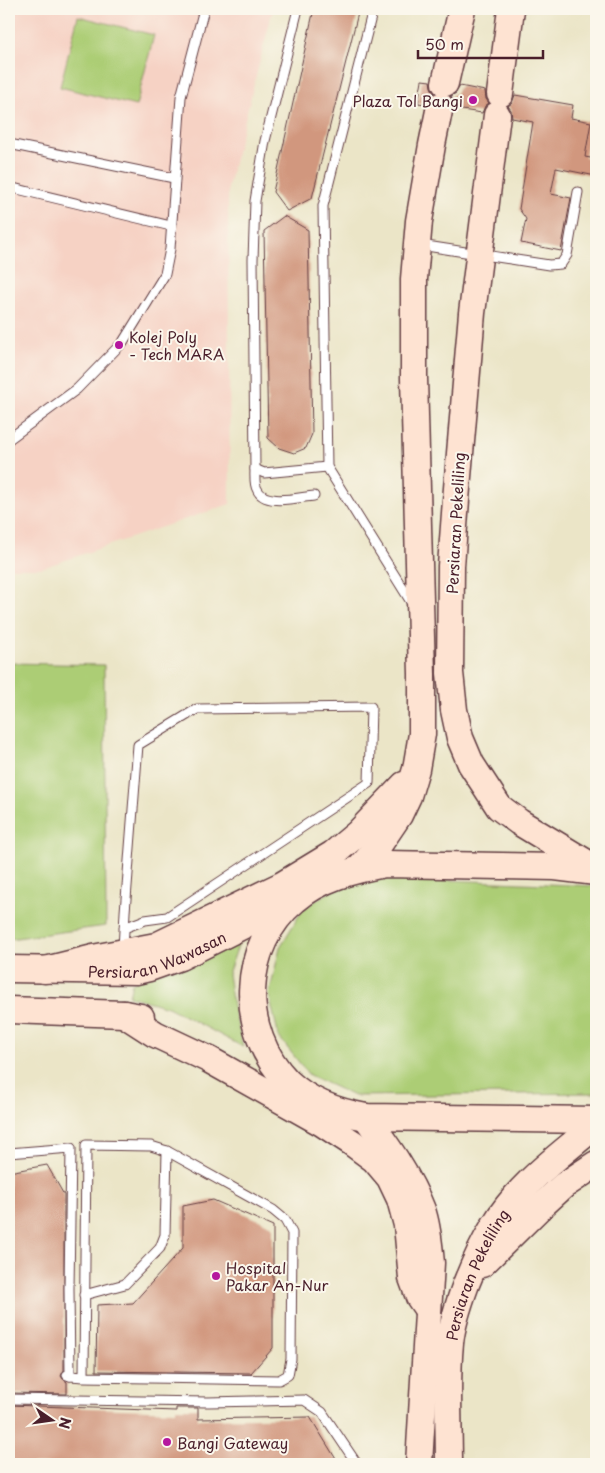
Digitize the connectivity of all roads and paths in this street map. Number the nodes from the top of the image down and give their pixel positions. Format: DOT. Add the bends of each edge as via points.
graph roads {
  1 [pos="204,9"];
  2 [pos="298,9"];
  3 [pos="373,9"];
  4 [pos="462,9"];
  5 [pos="511,9"];
  6 [pos="9,144"];
  7 [pos="174,178"];
  8 [pos="9,188"];
  9 [pos="578,192"];
  10 [pos="171,226"];
  11 [pos="416,245"];
  12 [pos="479,254"];
  13 [pos="9,439"];
  14 [pos="327,467"];
  15 [pos="255,469"];
  16 [pos="314,496"];
  17 [pos="420,615"];
  18 [pos="416,769"];
  19 [pos="568,852"];
  20 [pos="596,853"];
  21 [pos="359,869"];
  22 [pos="596,870"];
  23 [pos="295,899"];
  24 [pos="125,912"];
  25 [pos="145,920"];
  26 [pos="124,940"];
  27 [pos="9,969"];
  28 [pos="45,970"];
  29 [pos="9,1010"];
  30 [pos="124,1014"];
  31 [pos="288,1082"];
  32 [pos="366,1117"];
  33 [pos="596,1120"];
  34 [pos="596,1125"];
  35 [pos="86,1145"];
  36 [pos="71,1148"];
  37 [pos="168,1151"];
  38 [pos="9,1153"];
  39 [pos="596,1164"];
  40 [pos="469,1278"];
  41 [pos="84,1295"];
  42 [pos="428,1310"];
  43 [pos="84,1377"];
  44 [pos="9,1399"];
  45 [pos="417,1463"];
  46 [pos="357,1464"];
  47 [pos="449,1464"];
  1 -- 7 [label="lane" via="181,98"];
  2 -- 15 [label="lane" via="265,142 255,200"];
  3 -- 14 [label="lane" via="323,206"];
  4 -- 11 [label="main road, Persiaran Pekeliling" via="425,182"];
  5 -- 12 [label="main road, Persiaran Pekeliling"];
  6 -- 7 [label="lane"];
  7 -- 10 [label="lane"];
  8 -- 10 [label="lane"];
  9 -- 12 [label="lane" via="567,255 561,264"];
  10 -- 13 [label="lane" via="165,274 123,342 77,388"];
  11 -- 12 [label="lane"];
  11 -- 17 [label="main road, Persiaran Pekeliling" via="414,378"];
  12 -- 19 [label="main road, Persiaran Pekeliling" via="465,379 451,566 450,673 454,710 460,738 471,764 499,807"];
  14 -- 15 [label="lane" via="264,473"];
  14 -- 17 [label="lane"];
  15 -- 16 [label="lane" via="256,488 265,498"];
  17 -- 18 [label="main road, Persiaran Pekeliling" via="423,712"];
  18 -- 21 [label="main road, Persiaran Pekeliling" via="399,815"];
  18 -- 26 [label="main road" via="366,826 333,854 282,885 156,946"];
  19 -- 20 [label="main road"];
  19 -- 22 [label="main road, Persiaran Pekeliling"];
  21 -- 22 [label="main road" via="385,864"];
  21 -- 23 [label="main road" via="338,875"];
  23 -- 28 [label="main road, Persiaran Wawasan" via="180,958 150,968 129,971"];
  23 -- 31 [label="main road" via="269,928 252,978 258,1033 272,1063"];
  24 -- 25 [label="lane"];
  24 -- 25 [label="lane" via="138,745 197,709 371,707 369,783 167,916"];
  24 -- 26 [label="lane"];
  25 -- 26 [label="lane"];
  26 -- 28 [label="main road"];
  27 -- 28 [label="main road, Persiaran Wawasan"];
  29 -- 30 [label="main road"];
  30 -- 31 [label="main road" via="160,1021 192,1034"];
  30 -- 42 [label="main road" via="155,1034 208,1059 322,1123 374,1159 390,1178 400,1199 407,1225 412,1278 418,1297"];
  31 -- 32 [label="main road" via="328,1108"];
  32 -- 33 [label="main road"];
  32 -- 42 [label="main road, Persiaran Pekeliling" via="412,1187 422,1211 431,1263"];
  34 -- 40 [label="main road, Persiaran Pekeliling" via="518,1195 494,1225"];
  35 -- 36 [label="lane"];
  35 -- 37 [label="lane" via="152,1146"];
  35 -- 41 [label="lane"];
  36 -- 38 [label="lane"];
  36 -- 43 [label="lane" via="69,1376"];
  37 -- 41 [label="lane" via="165,1235 160,1248 125,1284"];
  37 -- 43 [label="lane" via="273,1210 292,1233 291,1359 288,1375 279,1380"];
  39 -- 40 [label="main road" via="545,1202"];
  40 -- 47 [label="main road, Persiaran Pekeliling" via="450,1340"];
  41 -- 43 [label="lane"];
  42 -- 45 [label="main road, Persiaran Pekeliling"];
  44 -- 46 [label="lane" via="135,1404 304,1400 322,1412"];
}
